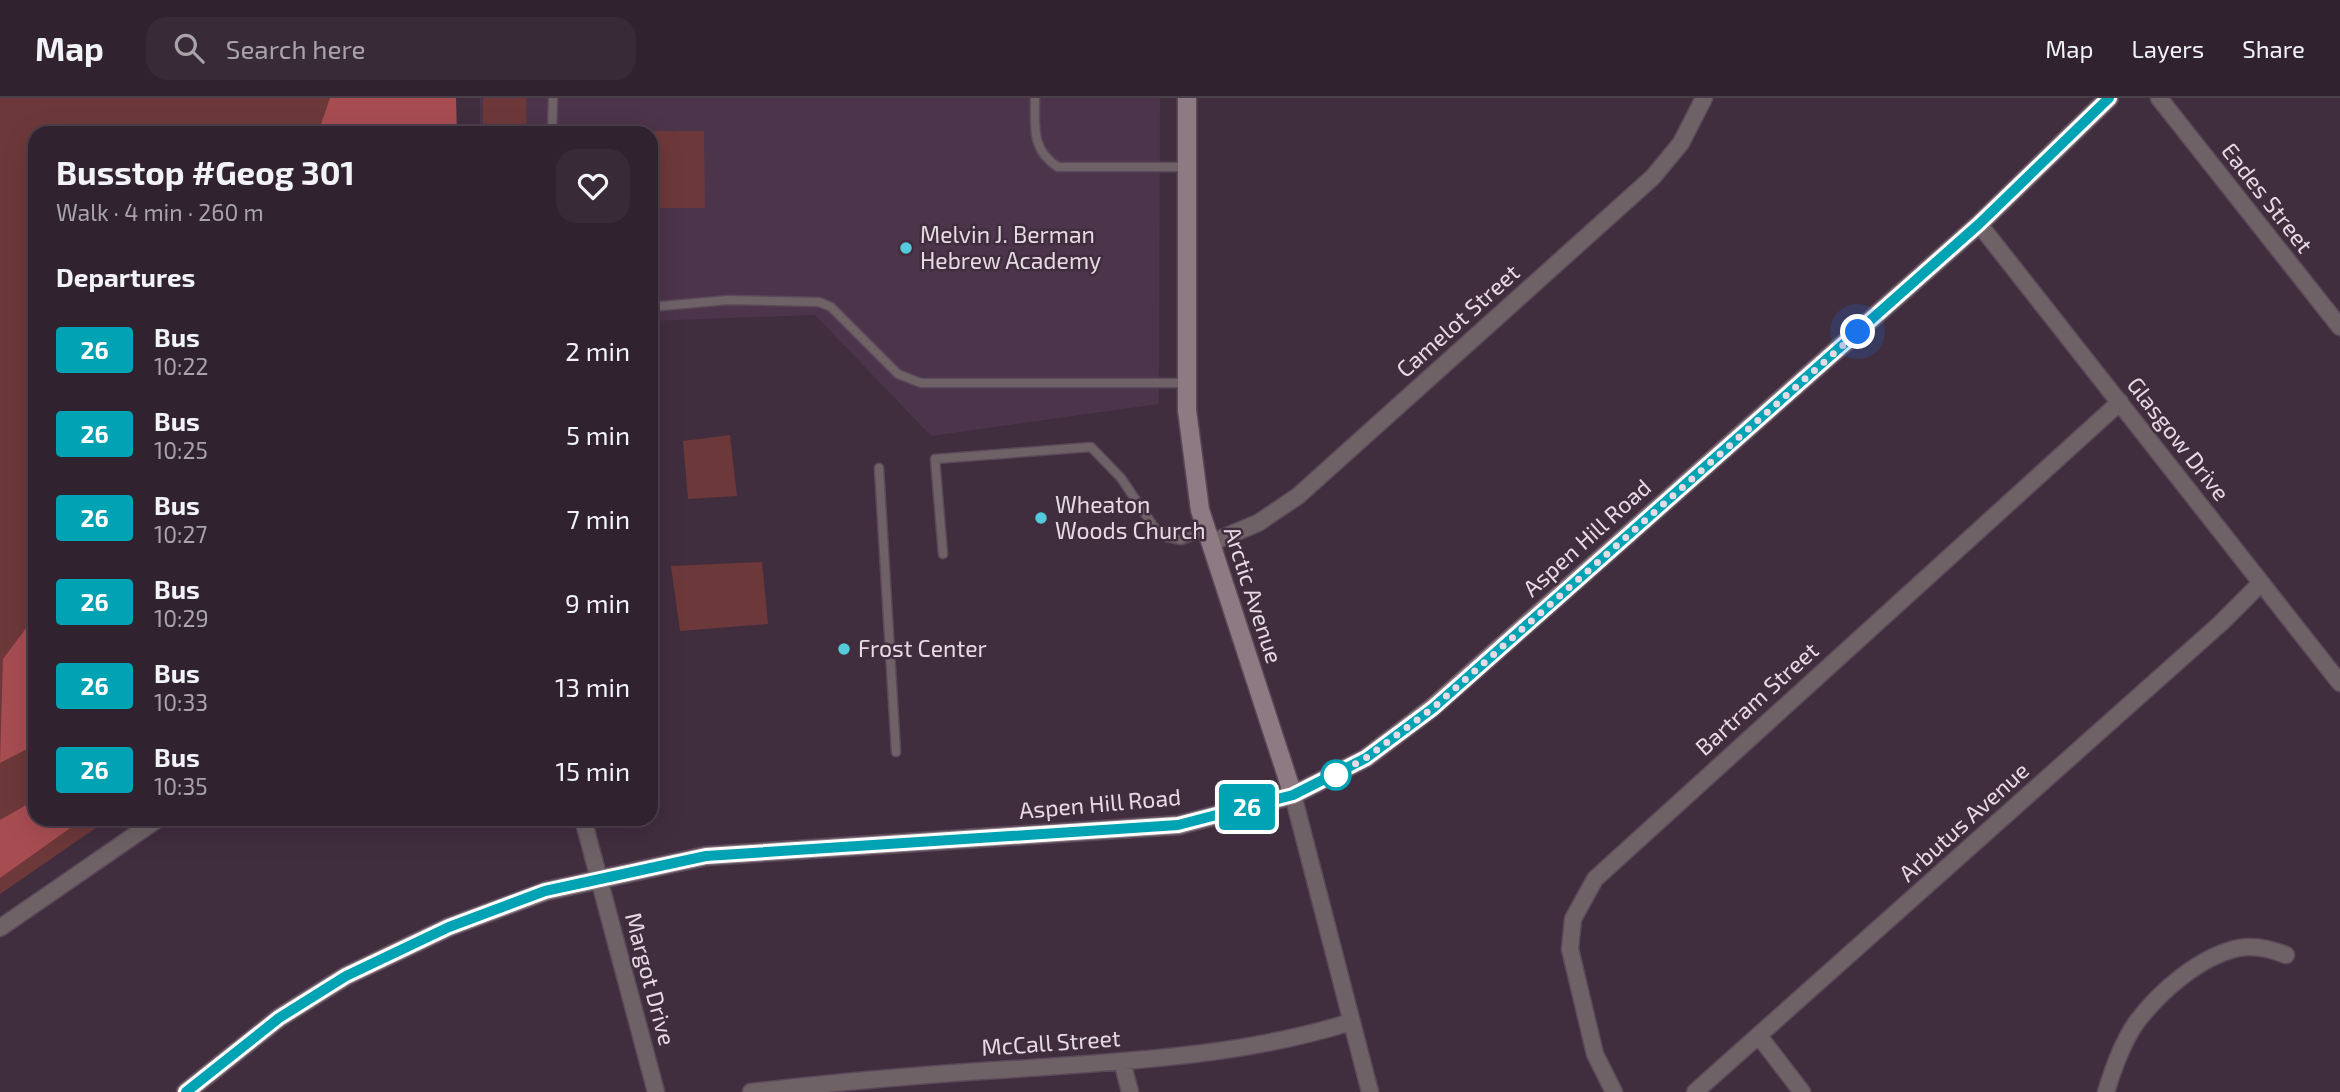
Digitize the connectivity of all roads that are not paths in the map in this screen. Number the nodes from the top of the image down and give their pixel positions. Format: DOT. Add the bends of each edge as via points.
graph roads {
  1 [pos="553,98"];
  2 [pos="1035,98"];
  3 [pos="1187,98"];
  4 [pos="1704,98"];
  5 [pos="2109,98"];
  6 [pos="2159,98"];
  7 [pos="552,126"];
  8 [pos="1187,167"];
  9 [pos="1979,224"];
  10 [pos="658,306"];
  11 [pos="2340,327"];
  12 [pos="1187,383"];
  13 [pos="2120,402"];
  14 [pos="880,468"];
  15 [pos="1208,537"];
  16 [pos="943,554"];
  17 [pos="2261,583"];
  18 [pos="2340,683"];
  19 [pos="896,752"];
  20 [pos="1293,795"];
  21 [pos="148,826"];
  22 [pos="585,826"];
  23 [pos="600,878"];
  24 [pos="0,928"];
  25 [pos="2286,955"];
  26 [pos="1351,1022"];
  27 [pos="1759,1036"];
  28 [pos="1122,1061"];
  29 [pos="891,1084"];
  30 [pos="186,1092"];
  31 [pos="656,1092"];
  32 [pos="751,1092"];
  33 [pos="1130,1092"];
  34 [pos="1370,1092"];
  35 [pos="1614,1092"];
  36 [pos="1695,1092"];
  37 [pos="1802,1092"];
  38 [pos="2106,1092"];
  1 -- 7 [label="lane"];
  2 -- 8 [label="lane" via="1037,148 1058,167"];
  3 -- 8 [label="street, Arctic Avenue"];
  4 -- 15 [label="street, Camelot Street" via="1681,143 1643,186 1298,496 1258,523"];
  5 -- 9 [label="street, Aspen Hill Road"];
  6 -- 11 [label="street, Eades Street"];
  8 -- 12 [label="street, Arctic Avenue"];
  9 -- 13 [label="street, Glasgow Drive"];
  9 -- 20 [label="street, Aspen Hill Road" via="1433,708 1366,758"];
  10 -- 12 [label="lane" via="728,300 819,302 831,307 898,374 921,383"];
  12 -- 15 [label="street, Arctic Avenue" via="1200,510"];
  13 -- 17 [label="street, Glasgow Drive"];
  13 -- 35 [label="street, Bartram Street" via="1595,879 1573,919 1570,949 1595,1055"];
  14 -- 19 [label="lane"];
  15 -- 16 [label="lane" via="1181,540 1154,527 1121,478 1091,447 935,459"];
  15 -- 20 [label="street, Arctic Avenue"];
  17 -- 18 [label="street, Glasgow Drive"];
  17 -- 27 [label="street, Arbutus Avenue"];
  20 -- 23 [label="street, Aspen Hill Road" via="1178,825 706,856"];
  20 -- 26 [label="street, Arctic Avenue"];
  21 -- 24 [label="street"];
  22 -- 23 [label="street, Margot Drive"];
  23 -- 30 [label="street, Aspen Hill Road" via="545,891 449,927 346,976 279,1018"];
  23 -- 31 [label="street, Margot Drive"];
  25 -- 38 [label="street" via="2268,948 2239,948 2198,965 2135,1024"];
  26 -- 28 [label="street, McCall Street" via="1293,1040 1235,1050"];
  26 -- 34 [label="street, Arctic Avenue"];
  27 -- 36 [label="street, Arbutus Avenue"];
  27 -- 37 [label="street"];
  28 -- 29 [label="street, McCall Street"];
  28 -- 33 [label="street"];
  29 -- 32 [label="street, McCall Street"];
}
